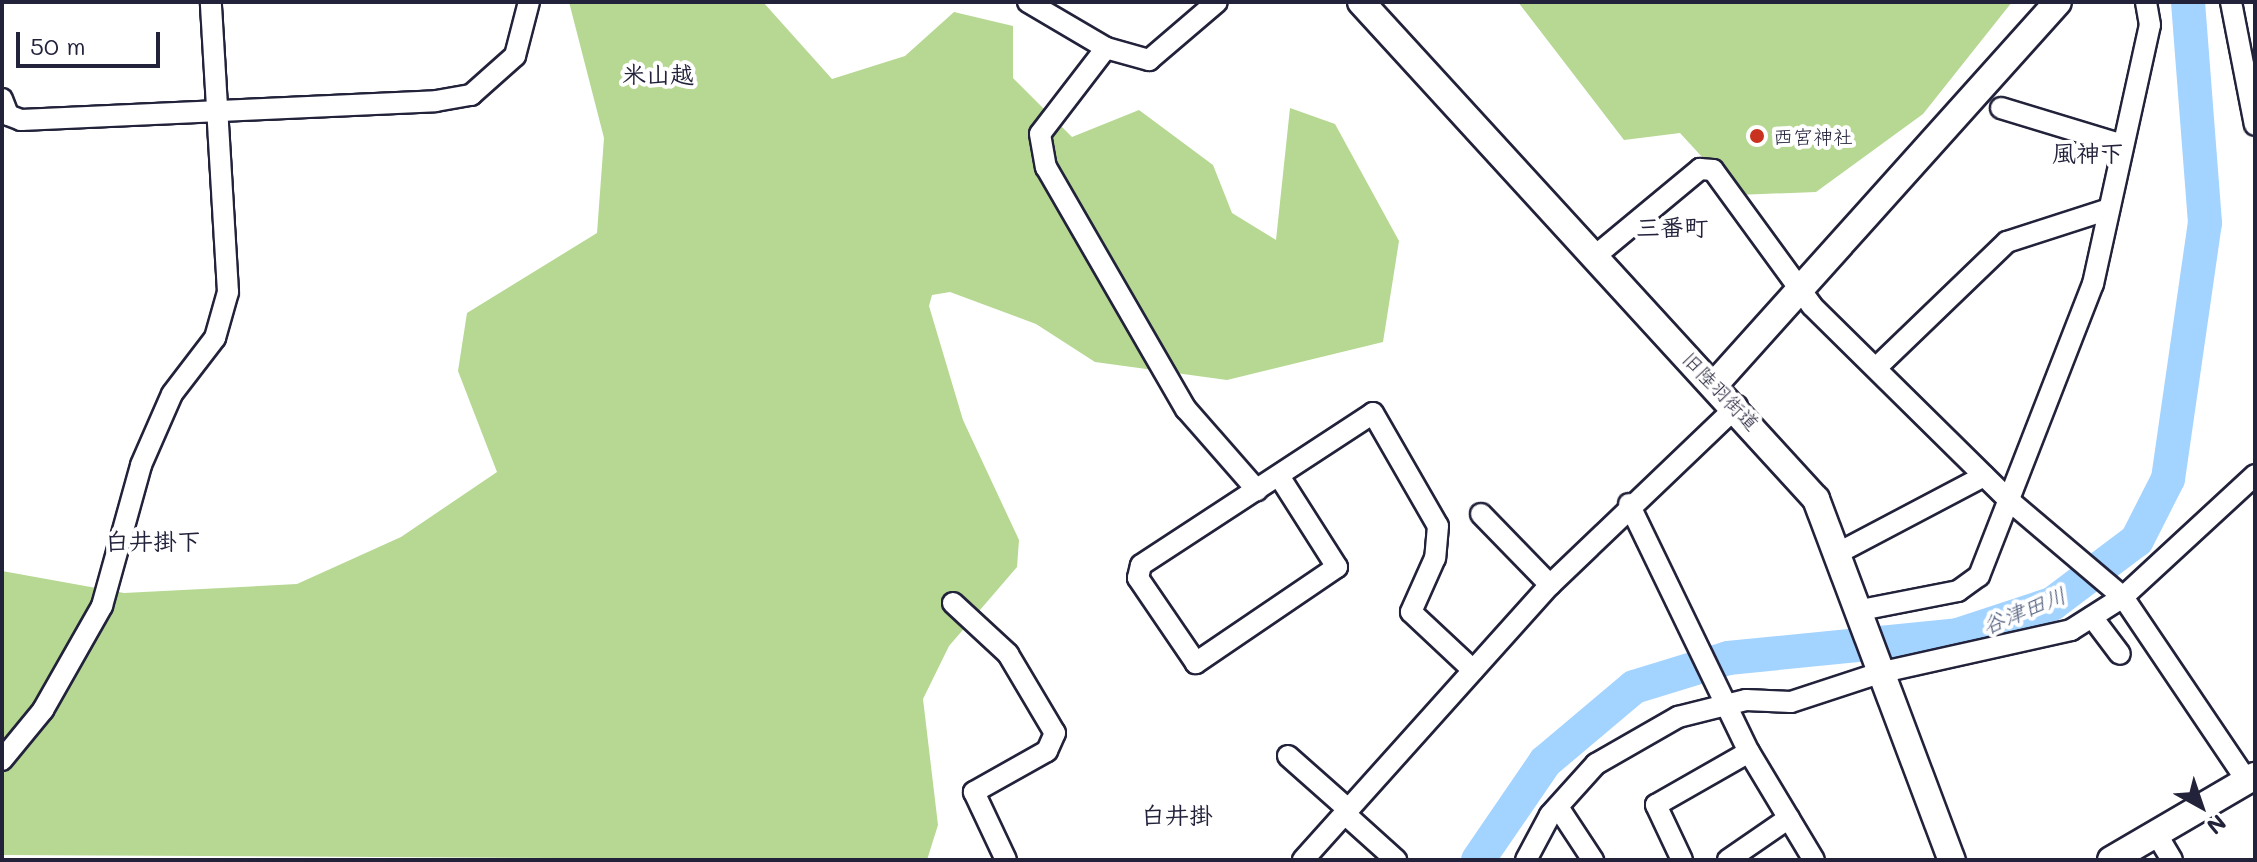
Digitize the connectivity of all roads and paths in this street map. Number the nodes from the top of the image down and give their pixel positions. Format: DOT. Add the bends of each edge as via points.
graph roads {
  1 [pos="211,2"];
  2 [pos="529,2"];
  3 [pos="1028,2"];
  4 [pos="1217,2"];
  5 [pos="1361,2"];
  6 [pos="2058,2"];
  7 [pos="2146,2"];
  8 [pos="2231,2"];
  9 [pos="1106,48"];
  10 [pos="2,99"];
  11 [pos="2001,108"];
  12 [pos="220,109"];
  13 [pos="2255,125"];
  14 [pos="2123,145"];
  15 [pos="2109,209"];
  16 [pos="1594,257"];
  17 [pos="1798,291"];
  18 [pos="1876,368"];
  19 [pos="1715,384"];
  20 [pos="1737,406"];
  21 [pos="2255,475"];
  22 [pos="1279,476"];
  23 [pos="1984,476"];
  24 [pos="1257,490"];
  25 [pos="2011,502"];
  26 [pos="1629,504"];
  27 [pos="1481,514"];
  28 [pos="1840,552"];
  29 [pos="1550,585"];
  30 [pos="2123,597"];
  31 [pos="953,603"];
  32 [pos="1862,614"];
  33 [pos="2092,617"];
  34 [pos="2120,654"];
  35 [pos="1882,667"];
  36 [pos="1473,670"];
  37 [pos="1726,696"];
  38 [pos="1749,752"];
  39 [pos="1288,756"];
  40 [pos="2,760"];
  41 [pos="2251,778"];
  42 [pos="1558,807"];
  43 [pos="1347,812"];
  44 [pos="1789,818"];
  45 [pos="2157,835"];
  46 [pos="1006,860"];
  47 [pos="1303,860"];
  48 [pos="1396,860"];
  49 [pos="1526,860"];
  50 [pos="1593,860"];
  51 [pos="1682,860"];
  52 [pos="1728,860"];
  53 [pos="1814,860"];
  54 [pos="1952,860"];
  55 [pos="2111,860"];
  56 [pos="2172,860"];
  1 -- 12 [label="street"];
  2 -- 12 [label="street" via="515,56 471,95 372,108"];
  3 -- 9 [label="street"];
  4 -- 9 [label="street" via="1149,60"];
  5 -- 16 [label="street, 旧陸羽街道"];
  6 -- 17 [label="street"];
  7 -- 14 [label="street" via="2150,25"];
  8 -- 13 [label="street"];
  9 -- 24 [label="street" via="1040,134 1046,167 1186,409"];
  10 -- 12 [label="street" via="8,115 21,120"];
  11 -- 14 [label="street"];
  12 -- 40 [label="street" via="228,292 215,338 172,394 141,465 102,606 43,710"];
  14 -- 15 [label="street"];
  15 -- 18 [label="street" via="2007,242"];
  15 -- 25 [label="street" via="2074,339"];
  16 -- 17 [label="street" via="1709,167"];
  16 -- 19 [label="street, 旧陸羽街道"];
  17 -- 18 [label="street"];
  17 -- 19 [label="street"];
  18 -- 23 [label="street"];
  19 -- 20 [label="street, 旧陸羽街道"];
  20 -- 26 [label="street"];
  20 -- 28 [label="street, 旧陸羽街道" via="1816,499"];
  21 -- 30 [label="street"];
  22 -- 24 [label="street"];
  22 -- 24 [label="street" via="1337,567 1196,663 1137,573"];
  22 -- 36 [label="street" via="1373,413 1438,526 1435,558 1411,612"];
  23 -- 25 [label="street"];
  23 -- 28 [label="street"];
  25 -- 30 [label="street" via="2074,549"];
  25 -- 32 [label="street" via="1972,585"];
  26 -- 29 [label="street"];
  26 -- 37 [label="street"];
  27 -- 29 [label="street"];
  28 -- 32 [label="street, 旧陸羽街道"];
  29 -- 36 [label="street"];
  30 -- 33 [label="street"];
  30 -- 41 [label="street"];
  31 -- 46 [label="street" via="1008,654 1055,733 1047,751 974,792"];
  32 -- 35 [label="street, 旧陸羽街道"];
  33 -- 34 [label="street"];
  33 -- 35 [label="street" via="2026,645"];
  35 -- 37 [label="street" via="1776,705"];
  35 -- 54 [label="street, 旧陸羽街道"];
  36 -- 43 [label="street"];
  37 -- 38 [label="street"];
  37 -- 42 [label="street" via="1622,748"];
  38 -- 44 [label="street"];
  38 -- 51 [label="street" via="1656,805"];
  39 -- 43 [label="street"];
  41 -- 45 [label="street"];
  42 -- 49 [label="street"];
  42 -- 50 [label="street"];
  43 -- 47 [label="street"];
  43 -- 48 [label="street"];
  44 -- 52 [label="street"];
  44 -- 53 [label="street"];
  45 -- 55 [label="street"];
  45 -- 56 [label="street"];
}
